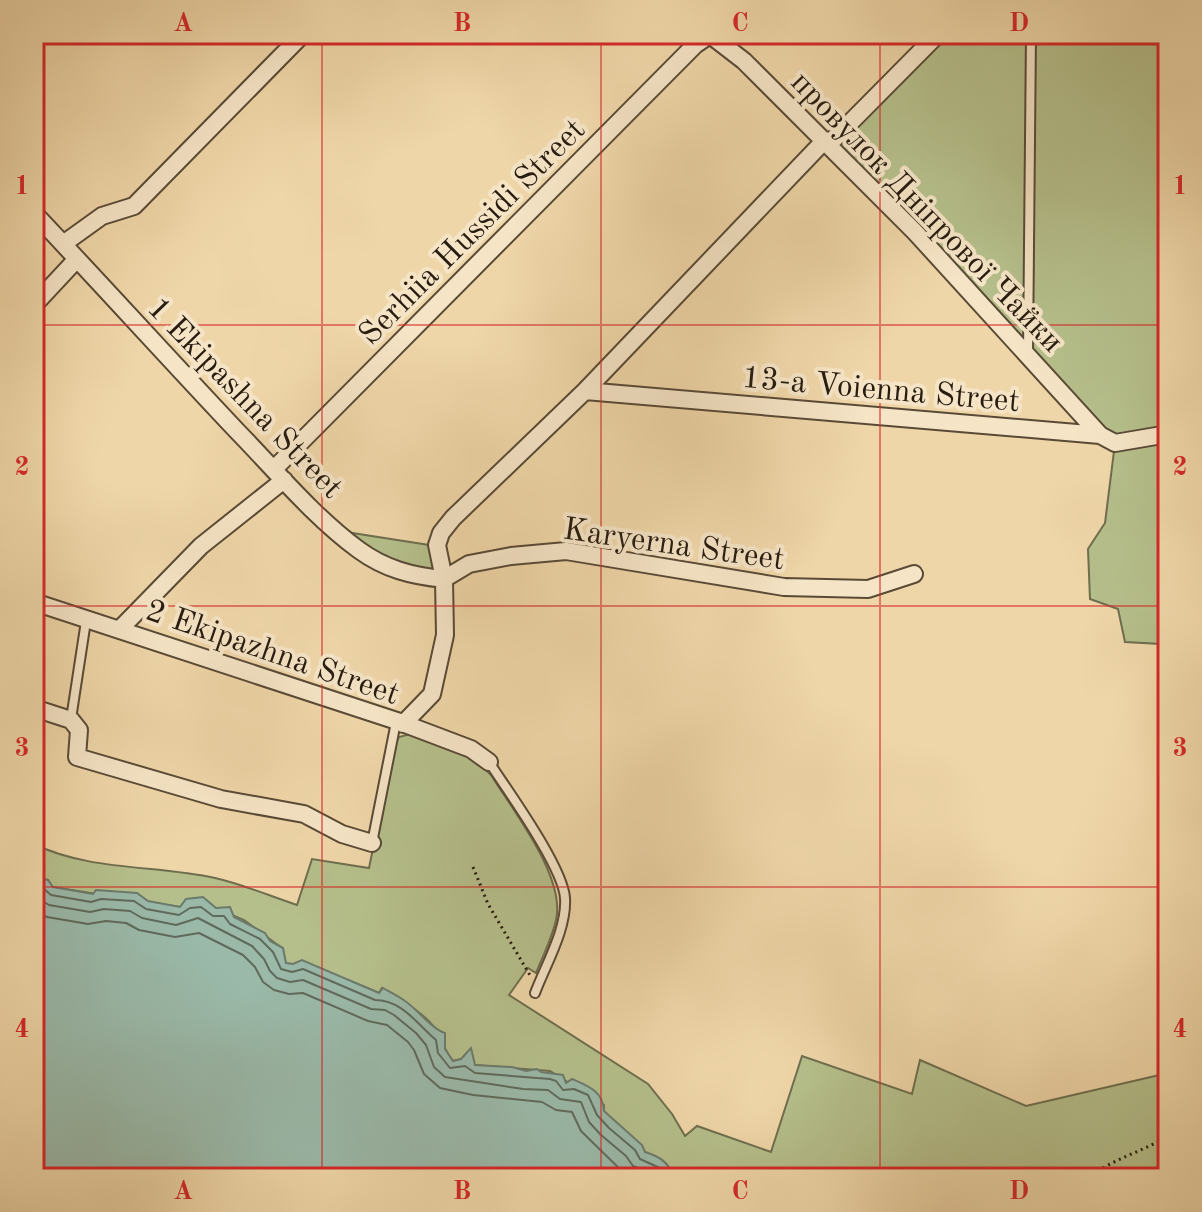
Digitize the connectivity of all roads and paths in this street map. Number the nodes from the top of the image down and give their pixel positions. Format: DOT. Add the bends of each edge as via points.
graph roads {
  1 [pos="303,34"];
  2 [pos="710,34"];
  3 [pos="938,34"];
  4 [pos="1031,34"];
  5 [pos="827,142"];
  6 [pos="34,213"];
  7 [pos="63,244"];
  8 [pos="76,260"];
  9 [pos="34,305"];
  10 [pos="1028,354"];
  11 [pos="585,391"];
  12 [pos="1168,434"];
  13 [pos="1100,435"];
  14 [pos="279,475"];
  15 [pos="914,574"];
  16 [pos="444,579"];
  17 [pos="34,602"];
  18 [pos="86,621"];
  19 [pos="120,629"];
  20 [pos="34,708"];
  21 [pos="71,720"];
  22 [pos="400,722"];
  23 [pos="489,762"];
  24 [pos="372,843"];
  25 [pos="473,867"];
  26 [pos="534,988"];
  27 [pos="1168,1136"];
  28 [pos="1088,1178"];
  1 -- 7 [label="street" via="134,206 102,216"];
  2 -- 5 [label="street, провулок Дніпрової Чайки"];
  2 -- 14 [label="street, Serhiia Hussidi Street"];
  3 -- 5 [label="street"];
  4 -- 10 [label="lane"];
  5 -- 10 [label="street, провулок Дніпрової Чайки"];
  5 -- 11 [label="street"];
  6 -- 7 [label="street, 1 Ekipashna Street"];
  7 -- 8 [label="street, 1 Ekipashna Street"];
  8 -- 9 [label="street"];
  8 -- 14 [label="street, 1 Ekipashna Street"];
  10 -- 13 [label="street, провулок Дніпрової Чайки"];
  11 -- 13 [label="street, 13-a Voienna Street"];
  11 -- 16 [label="street" via="441,533 437,545"];
  12 -- 13 [label="street, 13-a Voienna Street" via="1115,443"];
  14 -- 16 [label="street, 1 Ekipashna Street" via="329,525 376,560 410,576"];
  14 -- 19 [label="street, Serhiia Hussidi Street"];
  15 -- 16 [label="street, Karyerna Street" via="868,589 784,587 566,551 469,564"];
  16 -- 22 [label="street" via="445,635 432,694"];
  17 -- 18 [label="street, 2 Ekipazhna Street"];
  18 -- 19 [label="street, 2 Ekipazhna Street"];
  18 -- 21 [label="lane"];
  19 -- 22 [label="street, 2 Ekipazhna Street"];
  20 -- 21 [label="street"];
  21 -- 24 [label="street" via="79,730 77,757 221,799 304,814"];
  22 -- 23 [label="street, 2 Ekipazhna Street" via="471,749"];
  22 -- 24 [label="lane"];
  23 -- 26 [label="lane" via="558,871 565,897 562,921"];
  25 -- 26 [label="path"];
  27 -- 28 [label="path"];
}
